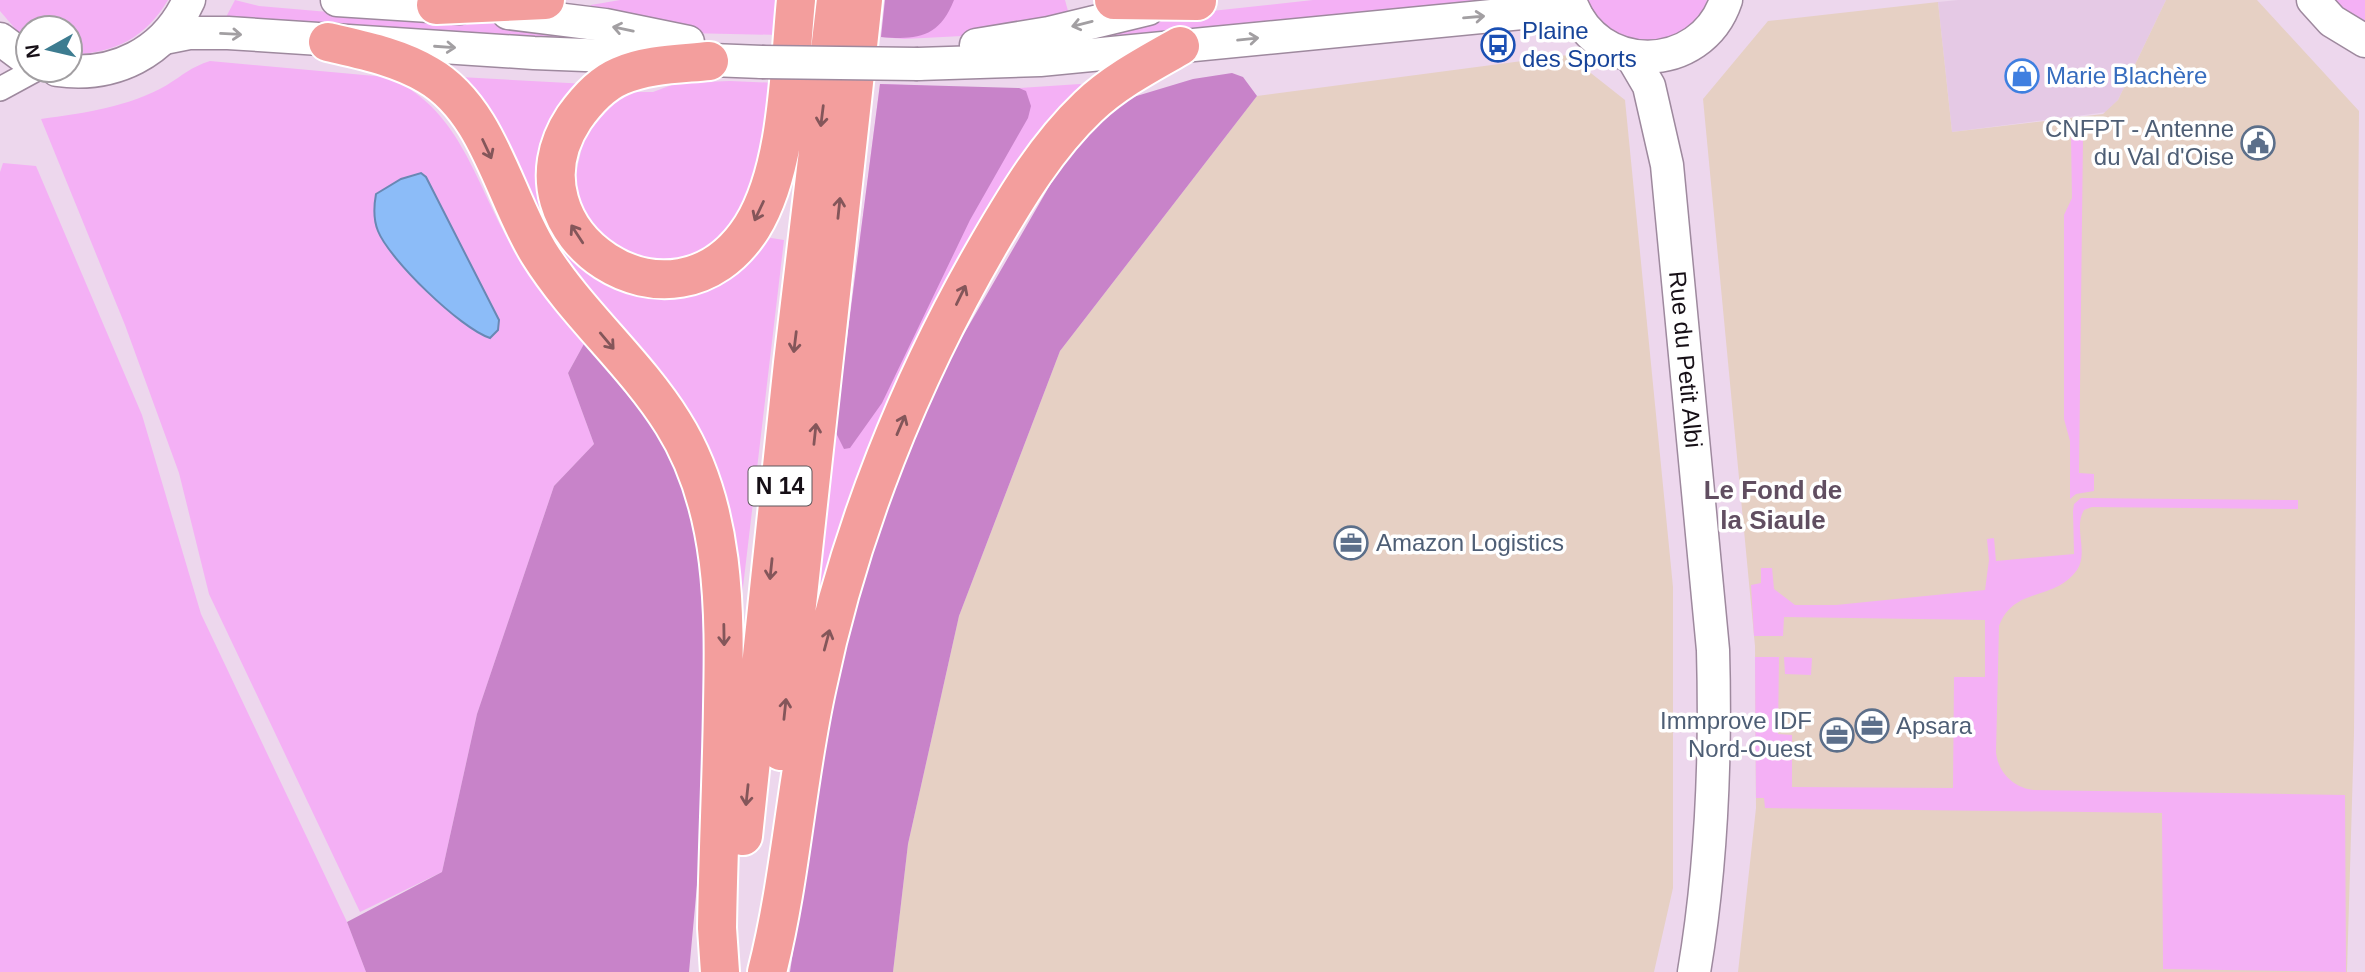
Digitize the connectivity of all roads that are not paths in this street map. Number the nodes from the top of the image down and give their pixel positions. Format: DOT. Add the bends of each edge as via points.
graph roads {
  1 [pos="189,0"];
  2 [pos="337,0"];
  3 [pos="545,0"];
  4 [pos="796,0"];
  5 [pos="835,0"];
  6 [pos="863,0"];
  7 [pos="1114,0"];
  8 [pos="1205,0"];
  9 [pos="2313,0"];
  10 [pos="1197,1"];
  11 [pos="1727,1"];
  12 [pos="436,5"];
  13 [pos="1574,9"];
  14 [pos="164,38"];
  15 [pos="328,42"];
  16 [pos="2364,42"];
  17 [pos="1180,46"];
  18 [pos="763,53"];
  19 [pos="1677,53"];
  20 [pos="918,56"];
  21 [pos="1632,57"];
  22 [pos="709,61"];
  23 [pos="84,72"];
  24 [pos="1667,165"];
  25 [pos="720,972"];
  26 [pos="729,972"];
  27 [pos="757,972"];
  28 [pos="767,972"];
  29 [pos="1694,972"];
  1 -- 14 [label="main road"];
  2 -- 12 [label="main road"];
  3 -- 12 [label="highway"];
  4 -- 22 [label="highway, one-way" via="779,146 764,202 752,226 723,259 687,276 667,280 622,272 590,252 569,221 556,161 566,132 594,94 621,76"];
  5 -- 26 [label="highway, N 14, one-way"];
  27 -- 6 [label="highway, N 14, one-way"];
  7 -- 10 [label="highway"];
  8 -- 10 [label="main road"];
  9 -- 16 [label="main road" via="2332,21"];
  10 -- 20 [label="main road, one-way"];
  11 -- 19 [label="main road" via="1708,32"];
  18 -- 12 [label="main road, one-way" via="570,20"];
  17 -- 13 [label="main road, one-way"];
  13 -- 21 [label="main road" via="1602,44"];
  14 -- 15 [label="main road, one-way" via="228,33"];
  14 -- 23 [label="main road" via="141,56 114,68"];
  15 -- 22 [label="main road, one-way"];
  15 -- 25 [label="highway, one-way" via="418,69 450,92 473,121 545,262 661,405 691,457 713,529 723,608"];
  17 -- 20 [label="main road" via="1040,60"];
  28 -- 17 [label="highway, one-way" via="806,738 828,638 855,543 925,368 1004,218 1066,131 1116,84"];
  18 -- 20 [label="main road"];
  18 -- 22 [label="main road"];
  19 -- 21 [label="main road"];
  19 -- 24 [label="main road, Rue du Petit Albi" via="1667,75"];
  21 -- 24 [label="main road, Rue du Petit Albi" via="1649,86"];
  24 -- 29 [label="main road, Rue du Petit Albi" via="1713,650 1707,872"];
}
